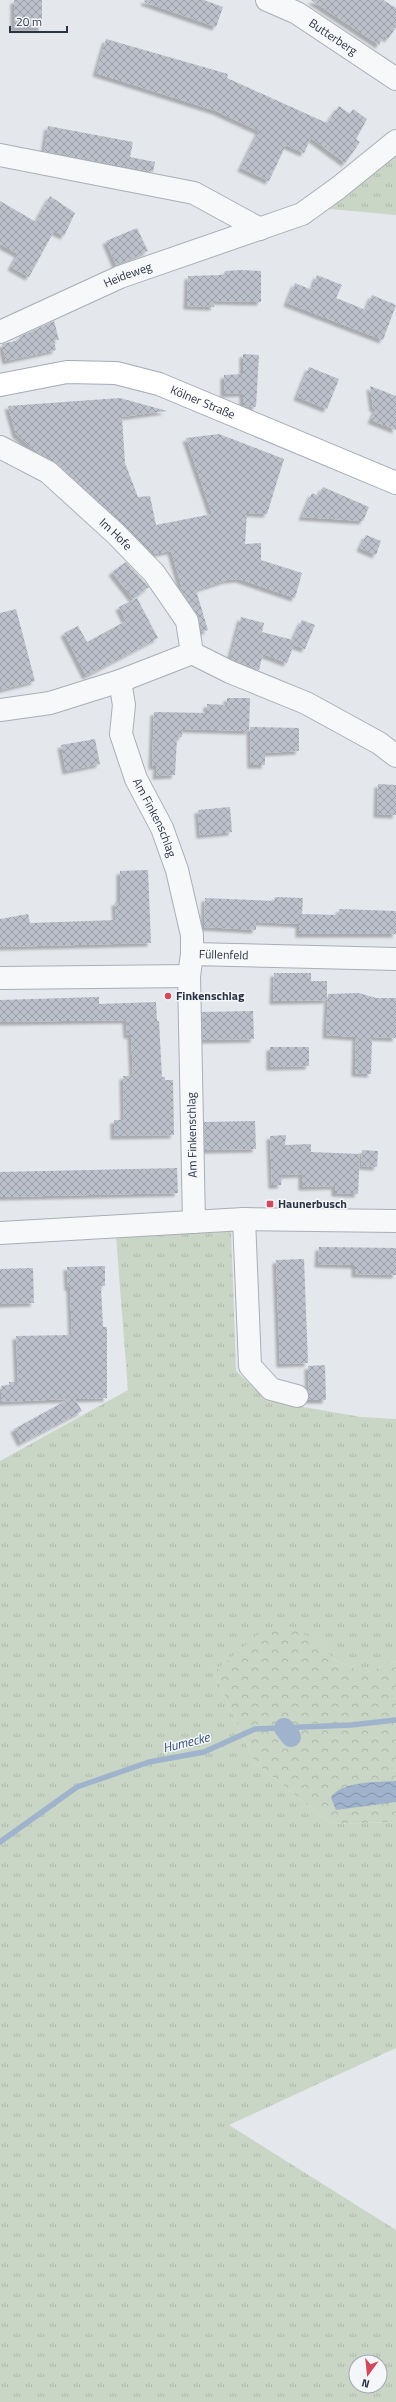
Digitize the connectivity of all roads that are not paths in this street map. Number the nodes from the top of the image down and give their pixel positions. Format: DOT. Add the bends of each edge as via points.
graph roads {
  1 [pos="267,0"];
  2 [pos="396,79"];
  3 [pos="396,141"];
  4 [pos="0,155"];
  5 [pos="260,229"];
  6 [pos="0,332"];
  7 [pos="0,385"];
  8 [pos="0,447"];
  9 [pos="396,483"];
  10 [pos="192,653"];
  11 [pos="120,682"];
  12 [pos="0,710"];
  13 [pos="396,756"];
  14 [pos="192,954"];
  15 [pos="396,959"];
  16 [pos="188,976"];
  17 [pos="0,978"];
  18 [pos="244,1219"];
  19 [pos="396,1221"];
  20 [pos="194,1222"];
  21 [pos="0,1233"];
  22 [pos="296,1396"];
  1 -- 2 [label="street, Butterberg" via="297,13"];
  3 -- 5 [label="street, Heideweg" via="302,214"];
  4 -- 5 [label="street" via="194,192"];
  5 -- 6 [label="street, Heideweg" via="120,278"];
  7 -- 9 [label="main road, Kölner Straße" via="67,372 116,373 159,384"];
  8 -- 10 [label="street, Im Hofe" via="48,472 116,534 154,573 187,621"];
  10 -- 11 [label="street"];
  10 -- 13 [label="street" via="230,672 306,703 379,743"];
  11 -- 12 [label="street" via="50,703"];
  11 -- 14 [label="street, Am Finkenschlag" via="124,705 121,734 136,779 162,828 178,870 192,935"];
  14 -- 15 [label="street, Füllenfeld"];
  14 -- 16 [label="street, Füllenfeld"];
  16 -- 17 [label="street"];
  16 -- 20 [label="street, Am Finkenschlag"];
  18 -- 19 [label="street"];
  18 -- 20 [label="street"];
  18 -- 22 [label="street" via="250,1366 271,1390"];
  20 -- 21 [label="street"];
}
